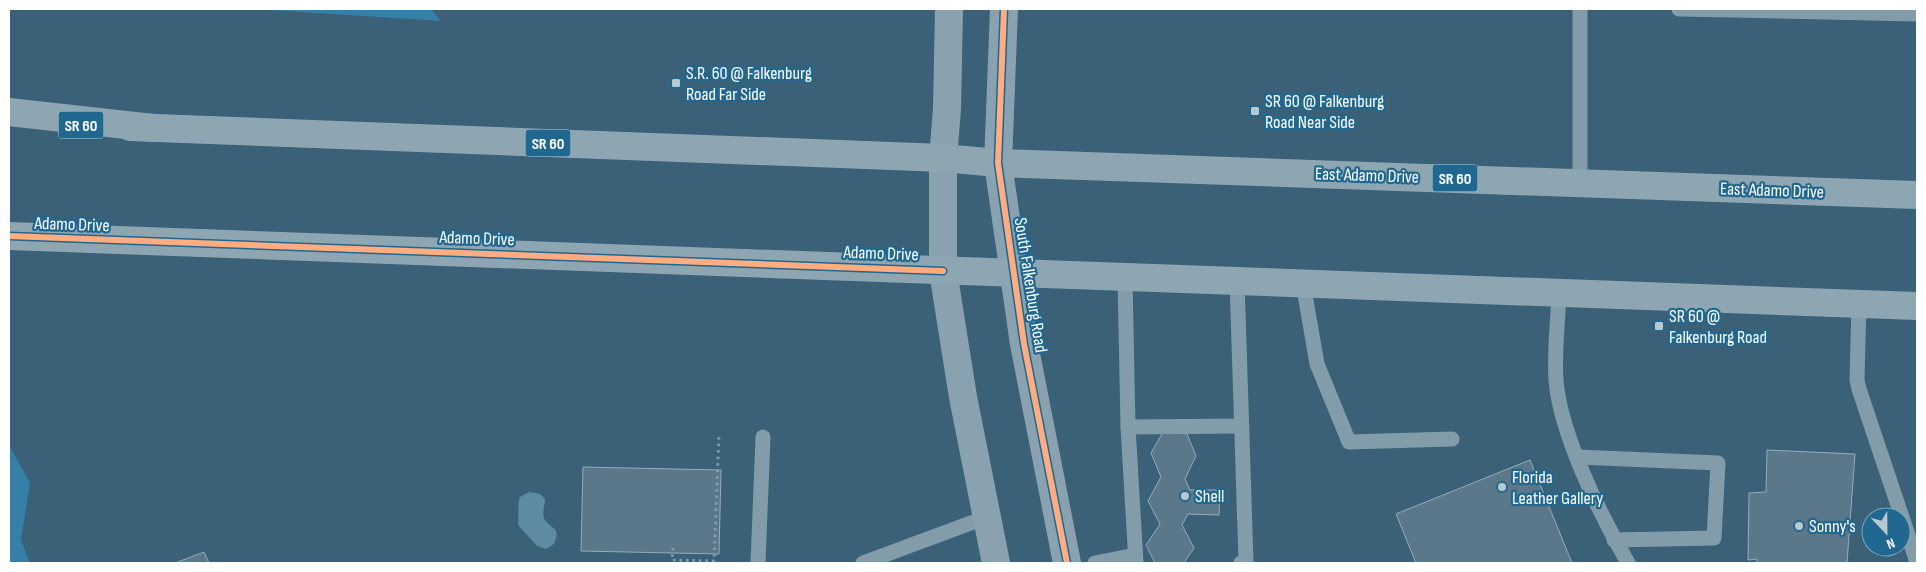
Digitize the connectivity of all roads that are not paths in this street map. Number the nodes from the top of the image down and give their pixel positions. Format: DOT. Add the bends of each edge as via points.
graph roads {
  1 [pos="949,9"];
  2 [pos="1004,9"];
  3 [pos="1580,9"];
  4 [pos="1679,9"];
  5 [pos="1762,10"];
  6 [pos="1917,14"];
  7 [pos="9,112"];
  8 [pos="9,122"];
  9 [pos="153,128"];
  10 [pos="943,158"];
  11 [pos="998,162"];
  12 [pos="1580,182"];
  13 [pos="1917,195"];
  14 [pos="9,236"];
  15 [pos="943,271"];
  16 [pos="1013,273"];
  17 [pos="1124,277"];
  18 [pos="1237,281"];
  19 [pos="1303,283"];
  20 [pos="1559,293"];
  21 [pos="1859,304"];
  22 [pos="1917,306"];
  23 [pos="1128,426"];
  24 [pos="1242,426"];
  25 [pos="763,437"];
  26 [pos="1452,439"];
  27 [pos="1578,457"];
  28 [pos="987,517"];
  29 [pos="1614,540"];
  30 [pos="1135,559"];
  31 [pos="1917,562"];
  32 [pos="758,563"];
  33 [pos="863,563"];
  34 [pos="996,563"];
  35 [pos="1066,563"];
  36 [pos="1095,563"];
  37 [pos="1241,563"];
  38 [pos="1628,563"];
  1 -- 10 [label="street"];
  2 -- 11 [label="street, South Falkenburg Road"];
  3 -- 12 [label="lane"];
  4 -- 5 [label="lane"];
  5 -- 6 [label="lane"];
  7 -- 9 [label="main road"];
  8 -- 9 [label="main road, SR 60"];
  9 -- 10 [label="main road, SR 60"];
  10 -- 11 [label="main road, SR 60"];
  10 -- 15 [label="street"];
  11 -- 12 [label="main road, East Adamo Drive / SR 60"];
  11 -- 16 [label="street, South Falkenburg Road"];
  12 -- 13 [label="main road, East Adamo Drive / SR 60"];
  14 -- 15 [label="main road, Adamo Drive"];
  15 -- 16 [label="main road, Adamo Drive"];
  15 -- 28 [label="street"];
  16 -- 17 [label="main road"];
  16 -- 35 [label="street, South Falkenburg Road"];
  17 -- 18 [label="main road"];
  17 -- 23 [label="lane"];
  18 -- 19 [label="main road"];
  18 -- 24 [label="lane"];
  19 -- 20 [label="main road"];
  19 -- 26 [label="lane" via="1317,364 1349,442"];
  20 -- 21 [label="main road"];
  20 -- 27 [label="lane" via="1556,380 1561,408"];
  21 -- 22 [label="main road"];
  21 -- 31 [label="lane" via="1859,389"];
  23 -- 24 [label="lane"];
  23 -- 30 [label="lane"];
  24 -- 37 [label="lane" via="1246,561"];
  25 -- 32 [label="lane"];
  27 -- 29 [label="lane"];
  27 -- 29 [label="lane" via="1718,463 1714,538"];
  28 -- 33 [label="lane"];
  28 -- 34 [label="street"];
  29 -- 38 [label="lane"];
  30 -- 36 [label="lane"];
}
